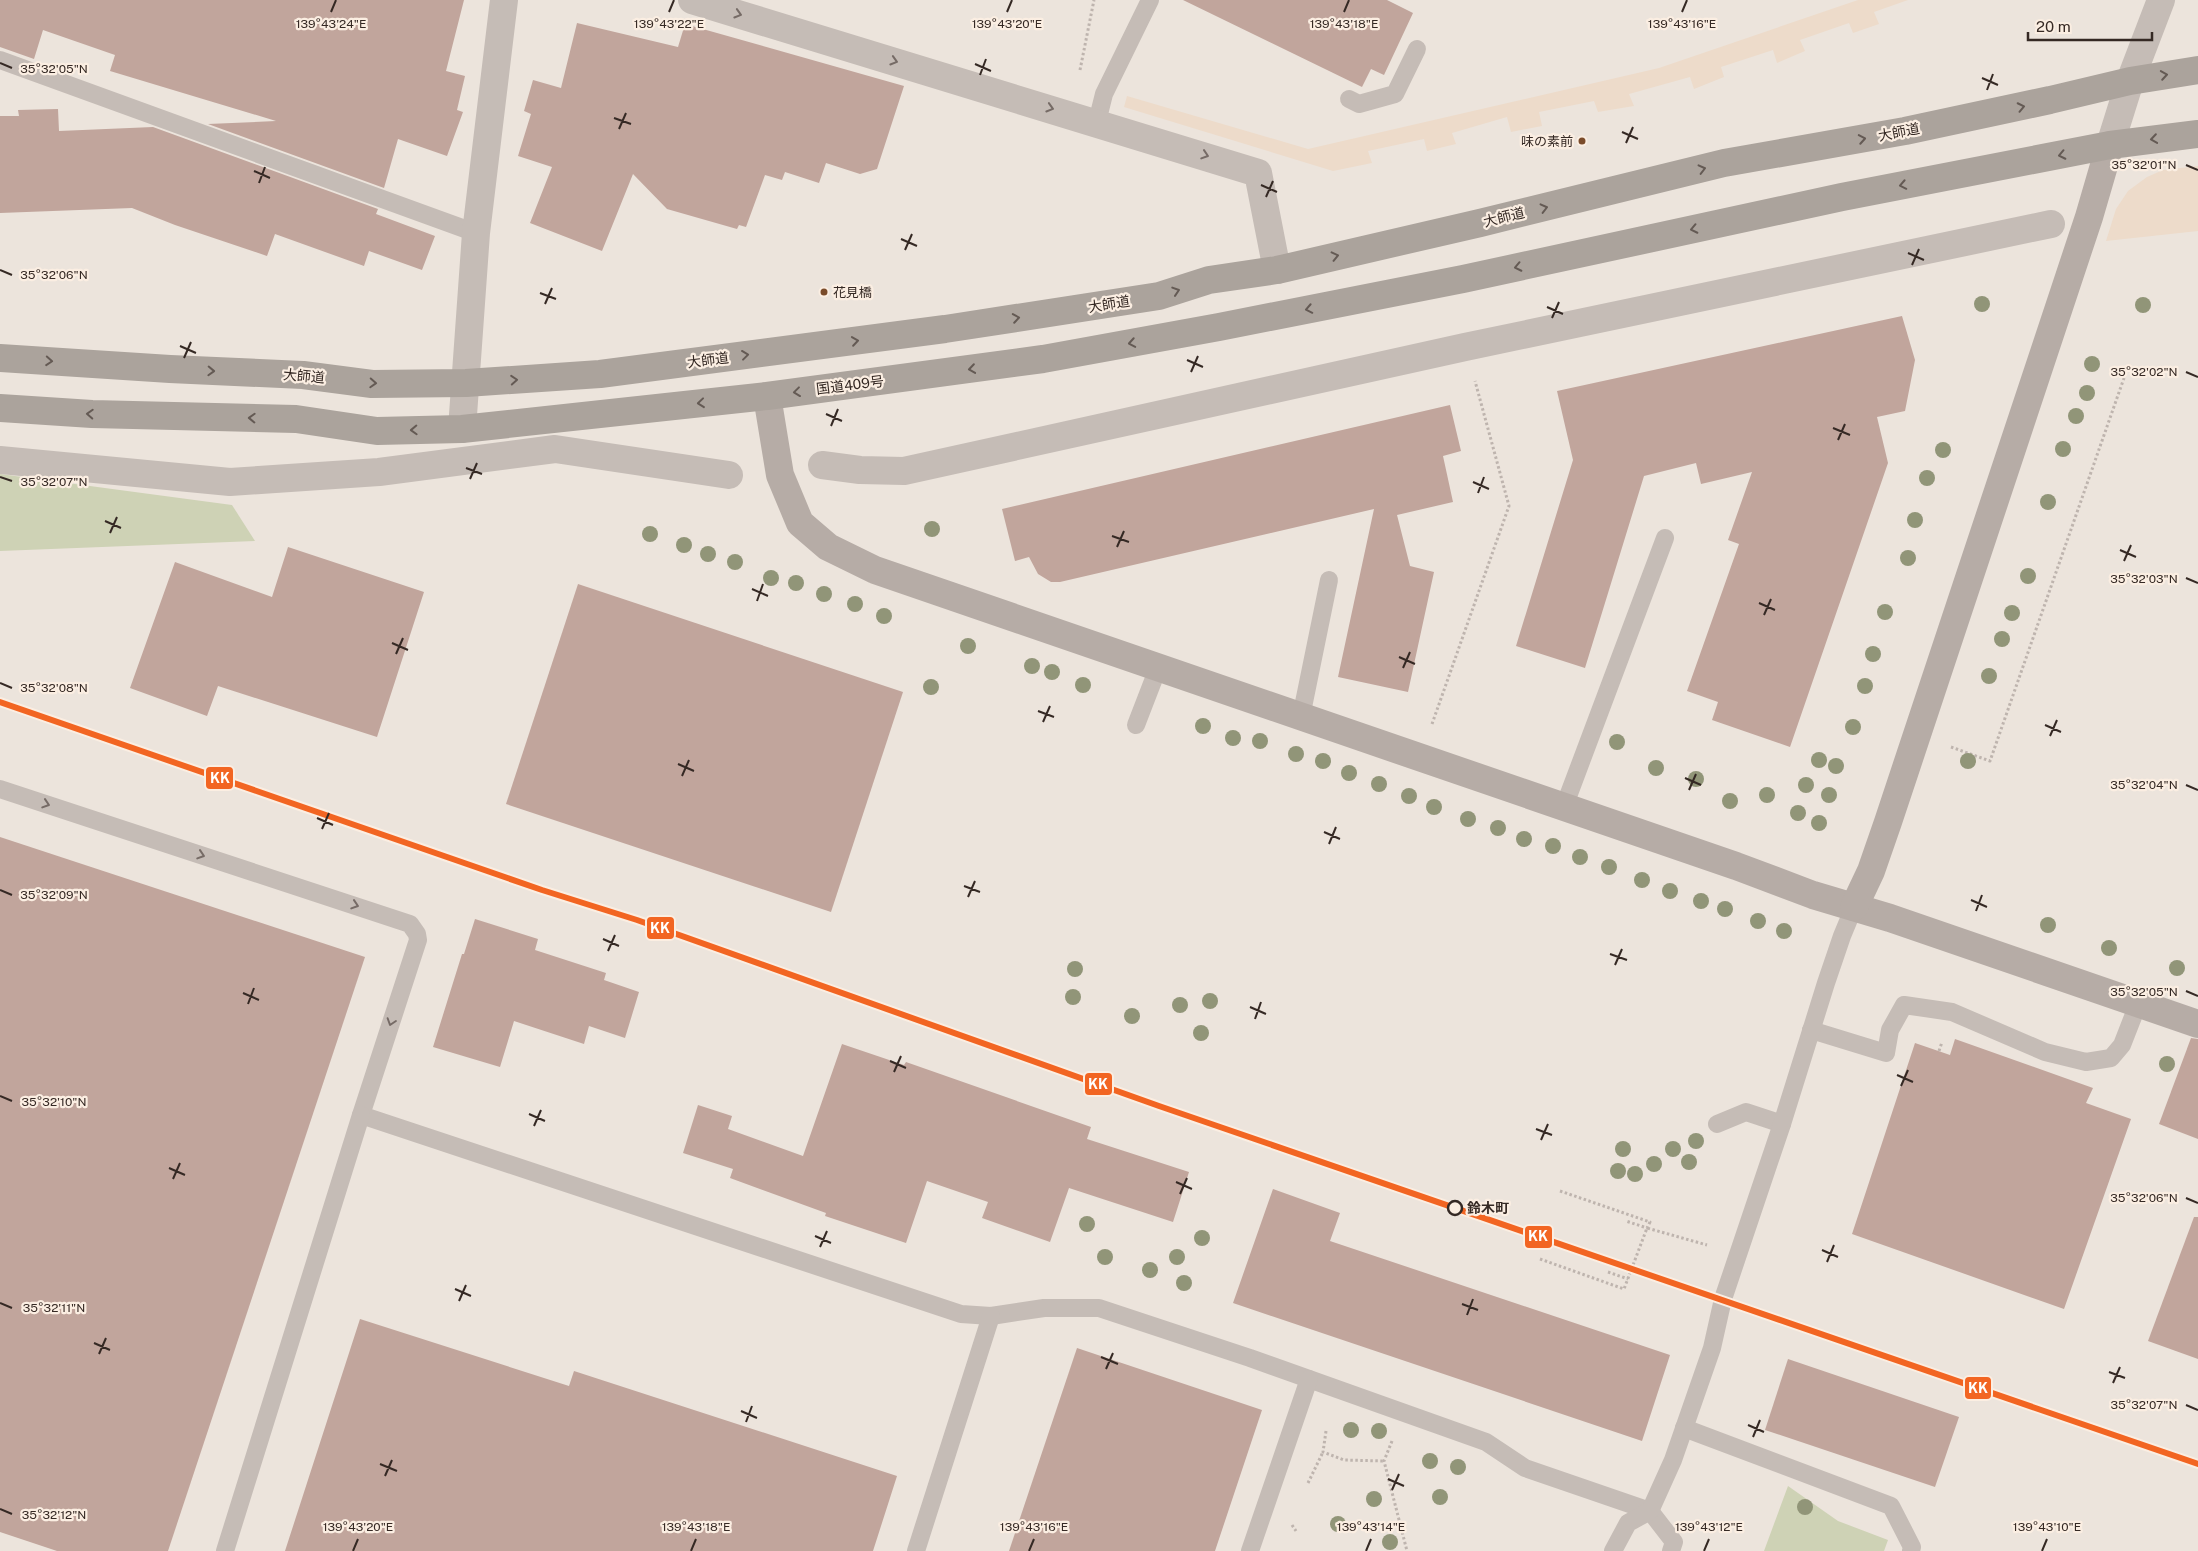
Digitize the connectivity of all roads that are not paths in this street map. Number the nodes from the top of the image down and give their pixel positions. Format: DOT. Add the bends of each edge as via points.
graph roads {
  1 [pos="504,0"];
  2 [pos="692,0"];
  3 [pos="1150,0"];
  4 [pos="2161,0"];
  5 [pos="1417,49"];
  6 [pos="0,60"];
  7 [pos="2198,70"];
  8 [pos="2130,81"];
  9 [pos="1349,99"];
  10 [pos="1097,122"];
  11 [pos="2198,134"];
  12 [pos="2110,145"];
  13 [pos="2051,224"];
  14 [pos="476,233"];
  15 [pos="1277,270"];
  16 [pos="0,358"];
  17 [pos="466,383"];
  18 [pos="767,396"];
  19 [pos="0,408"];
  20 [pos="462,429"];
  21 [pos="0,460"];
  22 [pos="822,465"];
  23 [pos="729,475"];
  24 [pos="1665,538"];
  25 [pos="1329,580"];
  26 [pos="1158,668"];
  27 [pos="1301,717"];
  28 [pos="1136,725"];
  29 [pos="0,789"];
  30 [pos="1564,807"];
  31 [pos="1854,907"];
  32 [pos="2138,1004"];
  33 [pos="2198,1024"];
  34 [pos="1811,1030"];
  35 [pos="361,1115"];
  36 [pos="1717,1124"];
  37 [pos="1782,1124"];
  38 [pos="991,1316"];
  39 [pos="1308,1379"];
  40 [pos="1684,1428"];
  41 [pos="1650,1511"];
  42 [pos="1254,1550"];
  43 [pos="225,1551"];
  44 [pos="916,1551"];
  45 [pos="1613,1551"];
  46 [pos="1671,1551"];
  47 [pos="1911,1551"];
  1 -- 14 [label="street"];
  2 -- 10 [label="street, one-way"];
  3 -- 10 [label="lane" via="1104,94"];
  4 -- 8 [label="street"];
  5 -- 9 [label="lane" via="1395,94 1359,104"];
  6 -- 14 [label="lane"];
  8 -- 7 [label="highway, 大師道, one-way"];
  8 -- 12 [label="street"];
  15 -- 8 [label="highway, 大師道, one-way" via="1480,224 1724,163 1905,131"];
  10 -- 15 [label="street, one-way" via="1258,173"];
  11 -- 12 [label="highway, one-way"];
  12 -- 18 [label="highway, 国道409号, one-way" via="1833,199 1463,279 1219,327 1043,359"];
  12 -- 31 [label="street" via="1888,822"];
  13 -- 22 [label="street" via="1465,347 904,471"];
  14 -- 17 [label="street"];
  17 -- 15 [label="highway, 大師道, one-way" via="600,374 945,329 1159,296 1209,280"];
  16 -- 17 [label="highway, 大師道, one-way" via="303,375 372,384"];
  17 -- 20 [label="street"];
  18 -- 20 [label="highway, one-way"];
  18 -- 26 [label="street" via="780,475 800,523 828,547 875,570"];
  20 -- 19 [label="highway, one-way" via="377,431 296,419 92,414"];
  21 -- 23 [label="street" via="230,482 379,472 555,449"];
  24 -- 30 [label="lane"];
  25 -- 27 [label="lane"];
  26 -- 27 [label="street"];
  26 -- 28 [label="lane"];
  27 -- 30 [label="street"];
  29 -- 35 [label="lane, one-way" via="410,924 418,940"];
  30 -- 31 [label="street"];
  31 -- 32 [label="street"];
  31 -- 34 [label="lane"];
  32 -- 33 [label="street"];
  32 -- 34 [label="lane" via="2122,1045 2111,1058 2086,1062 2046,1052 1952,1012 1904,1005 1890,1030 1886,1053"];
  34 -- 37 [label="lane"];
  35 -- 38 [label="lane" via="961,1314"];
  35 -- 43 [label="lane"];
  36 -- 37 [label="lane" via="1746,1112"];
  37 -- 40 [label="lane"];
  38 -- 39 [label="lane" via="1044,1308 1099,1308"];
  38 -- 44 [label="lane"];
  39 -- 41 [label="lane" via="1486,1442 1525,1468"];
  39 -- 42 [label="lane"];
  40 -- 41 [label="lane"];
  40 -- 47 [label="lane" via="1892,1506"];
  41 -- 45 [label="lane" via="1628,1523"];
  41 -- 46 [label="lane" via="1674,1542"];
}
